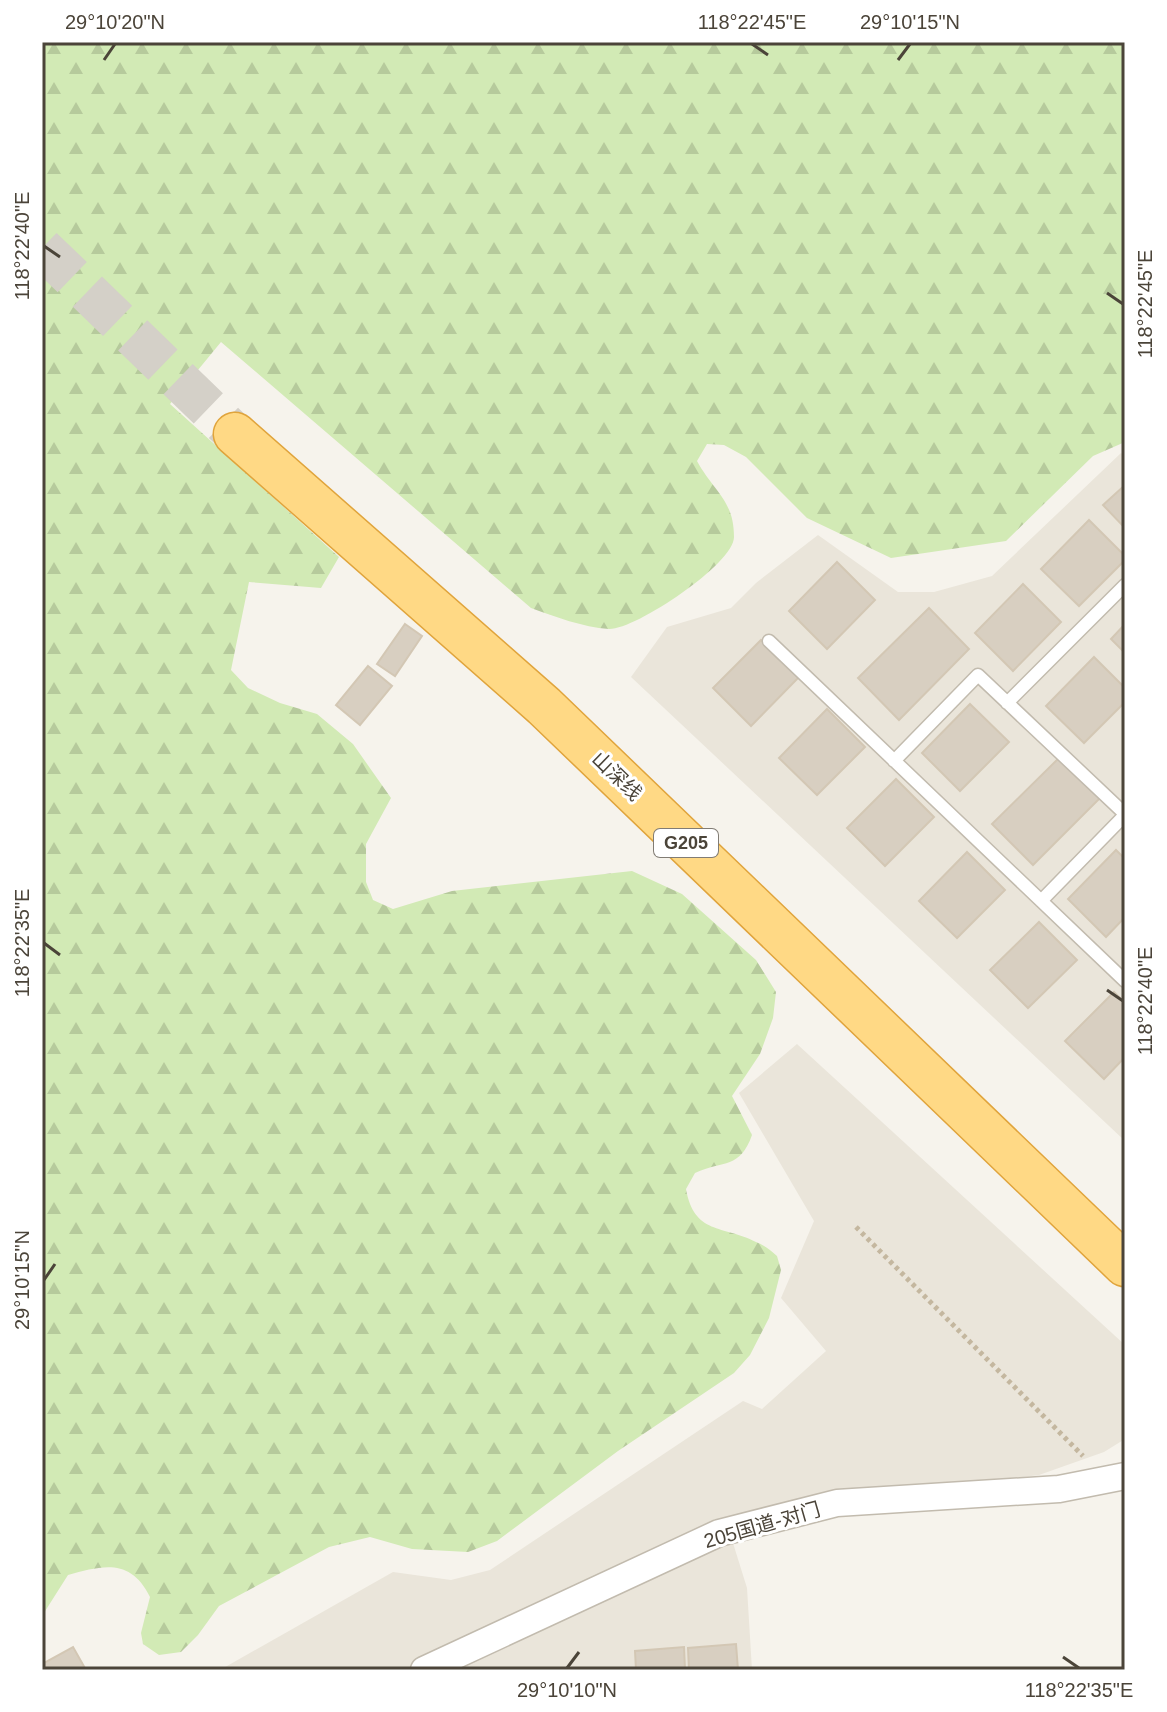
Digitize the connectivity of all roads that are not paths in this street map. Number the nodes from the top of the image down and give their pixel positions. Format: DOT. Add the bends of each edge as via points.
graph roads {
  1 [pos="235,434"];
  2 [pos="1125,585"];
  3 [pos="769,641"];
  4 [pos="1007,703"];
  5 [pos="894,761"];
  6 [pos="1125,815"];
  7 [pos="1041,901"];
  8 [pos="1125,981"];
  9 [pos="1125,1265"];
  10 [pos="1116,1478"];
  11 [pos="424,1670"];
  1 -- 9 [label="highway, 山深线 / G205" via="544,706"];
  2 -- 4 [label="lane"];
  3 -- 5 [label="lane"];
  4 -- 5 [label="lane" via="978,675"];
  4 -- 6 [label="lane"];
  5 -- 7 [label="lane"];
  6 -- 7 [label="lane"];
  7 -- 8 [label="lane"];
  10 -- 11 [label="street, 205国道-对门" via="1059,1489 837,1503 719,1533"];
}
